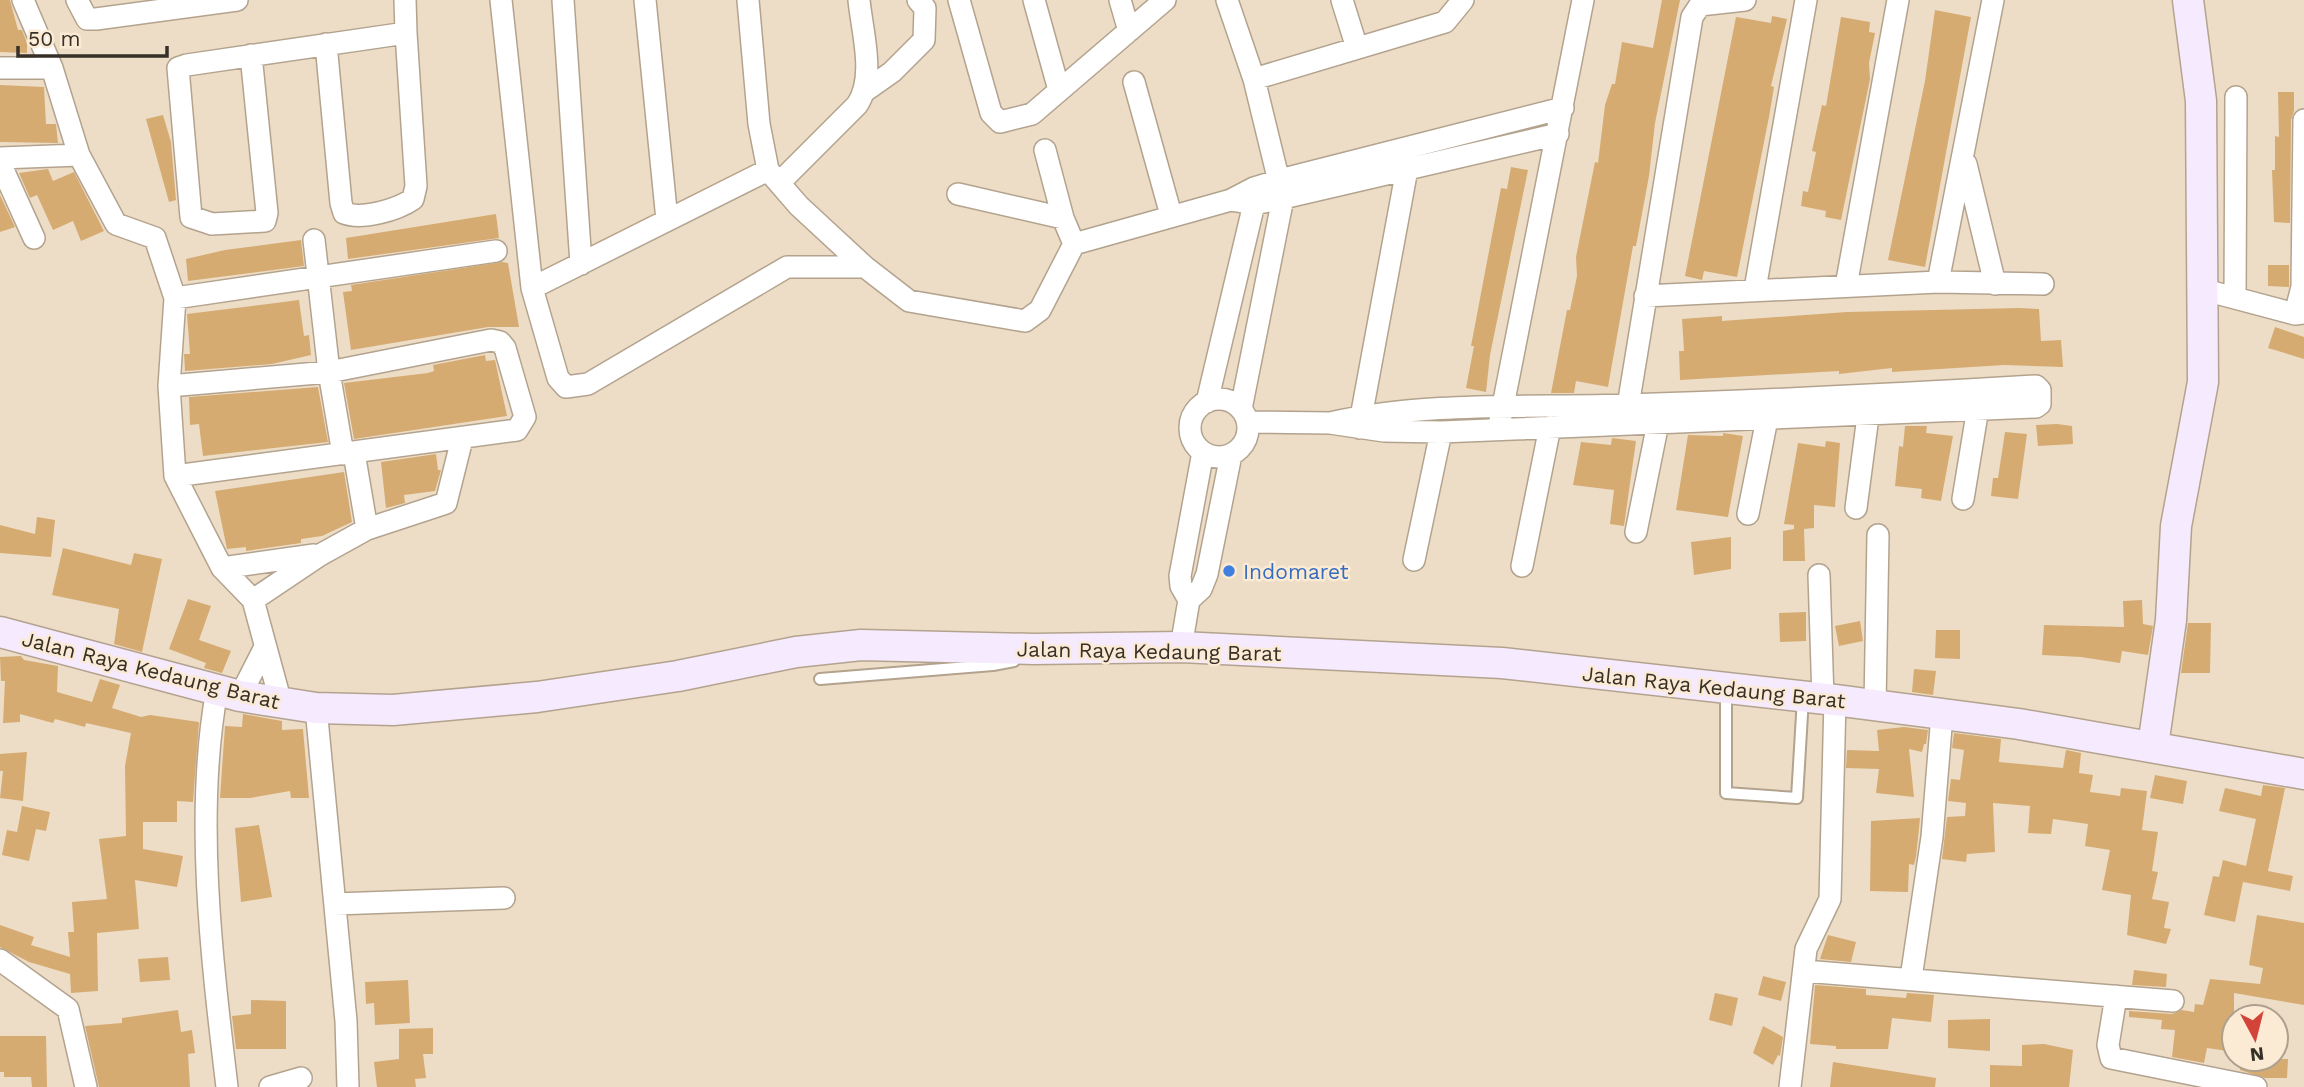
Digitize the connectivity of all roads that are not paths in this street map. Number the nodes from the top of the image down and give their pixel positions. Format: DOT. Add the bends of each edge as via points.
graph roads {
  1 [pos="23,0"];
  2 [pos="77,0"];
  3 [pos="237,0"];
  4 [pos="405,0"];
  5 [pos="501,0"];
  6 [pos="563,0"];
  7 [pos="645,0"];
  8 [pos="748,0"];
  9 [pos="859,0"];
  10 [pos="918,0"];
  11 [pos="959,0"];
  12 [pos="1034,0"];
  13 [pos="1120,0"];
  14 [pos="1165,0"];
  15 [pos="1227,0"];
  16 [pos="1342,0"];
  17 [pos="1583,0"];
  18 [pos="1745,0"];
  19 [pos="1806,0"];
  20 [pos="1898,0"];
  21 [pos="1993,0"];
  22 [pos="2188,0"];
  23 [pos="1461,2"];
  24 [pos="1129,31"];
  25 [pos="406,33"];
  26 [pos="326,44"];
  27 [pos="1357,48"];
  28 [pos="251,55"];
  29 [pos="0,68"];
  30 [pos="52,68"];
  31 [pos="1254,79"];
  32 [pos="1134,82"];
  33 [pos="1059,90"];
  34 [pos="865,91"];
  35 [pos="2236,97"];
  36 [pos="1563,108"];
  37 [pos="2304,120"];
  38 [pos="1558,134"];
  39 [pos="1045,150"];
  40 [pos="79,155"];
  41 [pos="0,158"];
  42 [pos="1964,158"];
  43 [pos="0,163"];
  44 [pos="1407,169"];
  45 [pos="773,176"];
  46 [pos="1282,189"];
  47 [pos="958,194"];
  48 [pos="1254,196"];
  49 [pos="1171,215"];
  50 [pos="2303,216"];
  51 [pos="1063,218"];
  52 [pos="667,220"];
  53 [pos="34,238"];
  54 [pos="314,240"];
  55 [pos="1246,241"];
  56 [pos="1275,243"];
  57 [pos="1074,244"];
  58 [pos="496,251"];
  59 [pos="581,264"];
  60 [pos="317,278"];
  61 [pos="878,278"];
  62 [pos="1938,282"];
  63 [pos="1996,284"];
  64 [pos="2043,284"];
  65 [pos="1846,286"];
  66 [pos="532,288"];
  67 [pos="1755,289"];
  68 [pos="2201,289"];
  69 [pos="1645,296"];
  70 [pos="2235,297"];
  71 [pos="175,298"];
  72 [pos="2301,316"];
  73 [pos="329,372"];
  74 [pos="169,386"];
  75 [pos="1208,402"];
  76 [pos="1870,404"];
  77 [pos="1978,408"];
  78 [pos="1626,414"];
  79 [pos="1244,415"];
  80 [pos="1500,417"];
  81 [pos="1767,419"];
  82 [pos="1658,422"];
  83 [pos="1359,423"];
  84 [pos="1550,427"];
  85 [pos="1441,432"];
  86 [pos="462,439"];
  87 [pos="1203,452"];
  88 [pos="348,453"];
  89 [pos="1231,455"];
  90 [pos="175,477"];
  91 [pos="1963,499"];
  92 [pos="1856,508"];
  93 [pos="1748,514"];
  94 [pos="367,529"];
  95 [pos="1636,532"];
  96 [pos="1878,535"];
  97 [pos="320,555"];
  98 [pos="1414,560"];
  99 [pos="1522,566"];
  100 [pos="222,568"];
  101 [pos="1819,575"];
  102 [pos="253,600"];
  103 [pos="1189,600"];
  104 [pos="0,632"];
  105 [pos="265,647"];
  106 [pos="1181,647"];
  107 [pos="1034,649"];
  108 [pos="820,679"];
  109 [pos="1726,688"];
  110 [pos="229,693"];
  111 [pos="1820,698"];
  112 [pos="281,703"];
  113 [pos="1875,705"];
  114 [pos="317,708"];
  115 [pos="1942,715"];
  116 [pos="2153,746"];
  117 [pos="2304,774"];
  118 [pos="504,898"];
  119 [pos="335,904"];
  120 [pos="0,960"];
  121 [pos="1804,971"];
  122 [pos="1911,978"];
  123 [pos="2116,996"];
  124 [pos="2173,1001"];
  125 [pos="301,1078"];
  126 [pos="86,1087"];
  127 [pos="227,1087"];
  128 [pos="270,1087"];
  129 [pos="348,1087"];
  130 [pos="1790,1087"];
  131 [pos="2256,1087"];
  1 -- 30 [label="street"];
  2 -- 3 [label="street" via="87,19 96,19"];
  4 -- 25 [label="street"];
  5 -- 66 [label="street"];
  6 -- 59 [label="street"];
  7 -- 52 [label="street"];
  8 -- 45 [label="street" via="759,124"];
  9 -- 34 [label="street"];
  10 -- 34 [label="street" via="925,8 924,40"];
  11 -- 33 [label="street" via="991,113 1000,122 1032,114"];
  12 -- 33 [label="street"];
  13 -- 24 [label="street"];
  14 -- 24 [label="street"];
  15 -- 31 [label="street"];
  16 -- 27 [label="street"];
  17 -- 36 [label="street"];
  18 -- 69 [label="street" via="1700,5 1692,17"];
  19 -- 67 [label="street"];
  20 -- 65 [label="street"];
  21 -- 42 [label="street"];
  22 -- 68 [label="street" via="2201,101"];
  23 -- 27 [label="street" via="1445,22"];
  24 -- 33 [label="street"];
  25 -- 26 [label="street"];
  25 -- 26 [label="street" via="416,186 413,199 354,217 344,213 341,203"];
  26 -- 28 [label="street"];
  27 -- 31 [label="street"];
  28 -- 28 [label="street" via="187,65 176,74 188,207 191,217 212,224 265,221 267,213"];
  29 -- 30 [label="street"];
  30 -- 40 [label="street"];
  31 -- 46 [label="street"];
  32 -- 49 [label="street"];
  34 -- 45 [label="street" via="858,105"];
  35 -- 70 [label="street"];
  36 -- 38 [label="street"];
  36 -- 46 [label="street"];
  37 -- 50 [label="street"];
  38 -- 44 [label="street"];
  38 -- 80 [label="street"];
  39 -- 51 [label="street"];
  40 -- 41 [label="street"];
  40 -- 71 [label="street" via="116,223 155,239"];
  42 -- 62 [label="street"];
  42 -- 63 [label="street"];
  43 -- 53 [label="street"];
  44 -- 46 [label="street"];
  44 -- 83 [label="street"];
  45 -- 52 [label="street"];
  45 -- 61 [label="street"];
  46 -- 48 [label="street"];
  46 -- 56 [label="street"];
  47 -- 51 [label="street"];
  48 -- 49 [label="street"];
  48 -- 55 [label="street"];
  49 -- 57 [label="street"];
  50 -- 72 [label="street"];
  51 -- 57 [label="street"];
  52 -- 59 [label="street"];
  54 -- 60 [label="street"];
  55 -- 56 [label="street"];
  55 -- 75 [label="street"];
  56 -- 79 [label="street"];
  57 -- 61 [label="street" via="1040,310 1025,321 909,301"];
  58 -- 60 [label="street"];
  59 -- 66 [label="street"];
  60 -- 71 [label="street"];
  60 -- 73 [label="street"];
  61 -- 66 [label="street" via="787,267 588,384 566,387 558,378"];
  62 -- 63 [label="street"];
  62 -- 65 [label="street"];
  63 -- 64 [label="street"];
  65 -- 67 [label="street"];
  67 -- 69 [label="street"];
  68 -- 70 [label="street"];
  68 -- 116 [label="street" via="2203,382 2176,526 2171,620"];
  69 -- 78 [label="street"];
  70 -- 72 [label="street"];
  71 -- 74 [label="street"];
  73 -- 74 [label="street"];
  73 -- 86 [label="street" via="491,340 500,342 525,417 523,424 517,430"];
  73 -- 88 [label="street"];
  74 -- 90 [label="street"];
  75 -- 79 [label="street" via="1231,402"];
  75 -- 87 [label="street" via="1199,408 1190,426 1195,445"];
  76 -- 77 [label="street"];
  76 -- 77 [label="street" via="2040,388 2039,406"];
  76 -- 78 [label="street"];
  76 -- 81 [label="street"];
  76 -- 92 [label="street"];
  77 -- 91 [label="street"];
  78 -- 80 [label="street"];
  78 -- 82 [label="street"];
  78 -- 84 [label="street"];
  79 -- 83 [label="street"];
  79 -- 89 [label="street" via="1245,441"];
  80 -- 83 [label="street"];
  80 -- 84 [label="street"];
  80 -- 85 [label="street"];
  81 -- 82 [label="street"];
  81 -- 93 [label="street"];
  82 -- 95 [label="street"];
  83 -- 85 [label="street"];
  84 -- 99 [label="street"];
  85 -- 98 [label="street"];
  86 -- 88 [label="street"];
  86 -- 94 [label="street" via="446,503"];
  87 -- 89 [label="street"];
  87 -- 103 [label="street" via="1180,576"];
  88 -- 90 [label="street"];
  88 -- 94 [label="street"];
  89 -- 103 [label="street" via="1207,573"];
  90 -- 100 [label="street"];
  94 -- 97 [label="street"];
  96 -- 113 [label="street"];
  97 -- 100 [label="street"];
  97 -- 102 [label="street"];
  100 -- 102 [label="street"];
  101 -- 111 [label="street"];
  102 -- 105 [label="street"];
  103 -- 106 [label="street"];
  104 -- 110 [label="street, Jalan Raya Kedaung Barat"];
  105 -- 110 [label="street"];
  105 -- 112 [label="street"];
  106 -- 107 [label="street, Jalan Raya Kedaung Barat"];
  106 -- 109 [label="street, Jalan Raya Kedaung Barat" via="1502,663"];
  107 -- 108 [label="lane" via="1020,659 993,665"];
  107 -- 114 [label="street, Jalan Raya Kedaung Barat" via="860,645 537,698 393,710"];
  109 -- 111 [label="street, Jalan Raya Kedaung Barat"];
  109 -- 111 [label="lane" via="1726,793 1797,798"];
  110 -- 112 [label="street, Jalan Raya Kedaung Barat"];
  110 -- 127 [label="street" via="207,769 212,960"];
  111 -- 113 [label="street, Jalan Raya Kedaung Barat"];
  111 -- 121 [label="street" via="1830,899 1807,949"];
  112 -- 114 [label="street, Jalan Raya Kedaung Barat"];
  113 -- 115 [label="street, Jalan Raya Kedaung Barat"];
  114 -- 119 [label="street"];
  115 -- 116 [label="street, Jalan Raya Kedaung Barat"];
  115 -- 122 [label="street"];
  116 -- 117 [label="street, Jalan Raya Kedaung Barat"];
  118 -- 119 [label="street"];
  119 -- 129 [label="street"];
  120 -- 126 [label="street" via="68,1009"];
  121 -- 122 [label="street"];
  121 -- 130 [label="street"];
  122 -- 123 [label="street"];
  123 -- 124 [label="street"];
  123 -- 131 [label="street" via="2108,1045 2112,1058"];
  125 -- 128 [label="street"];
}
